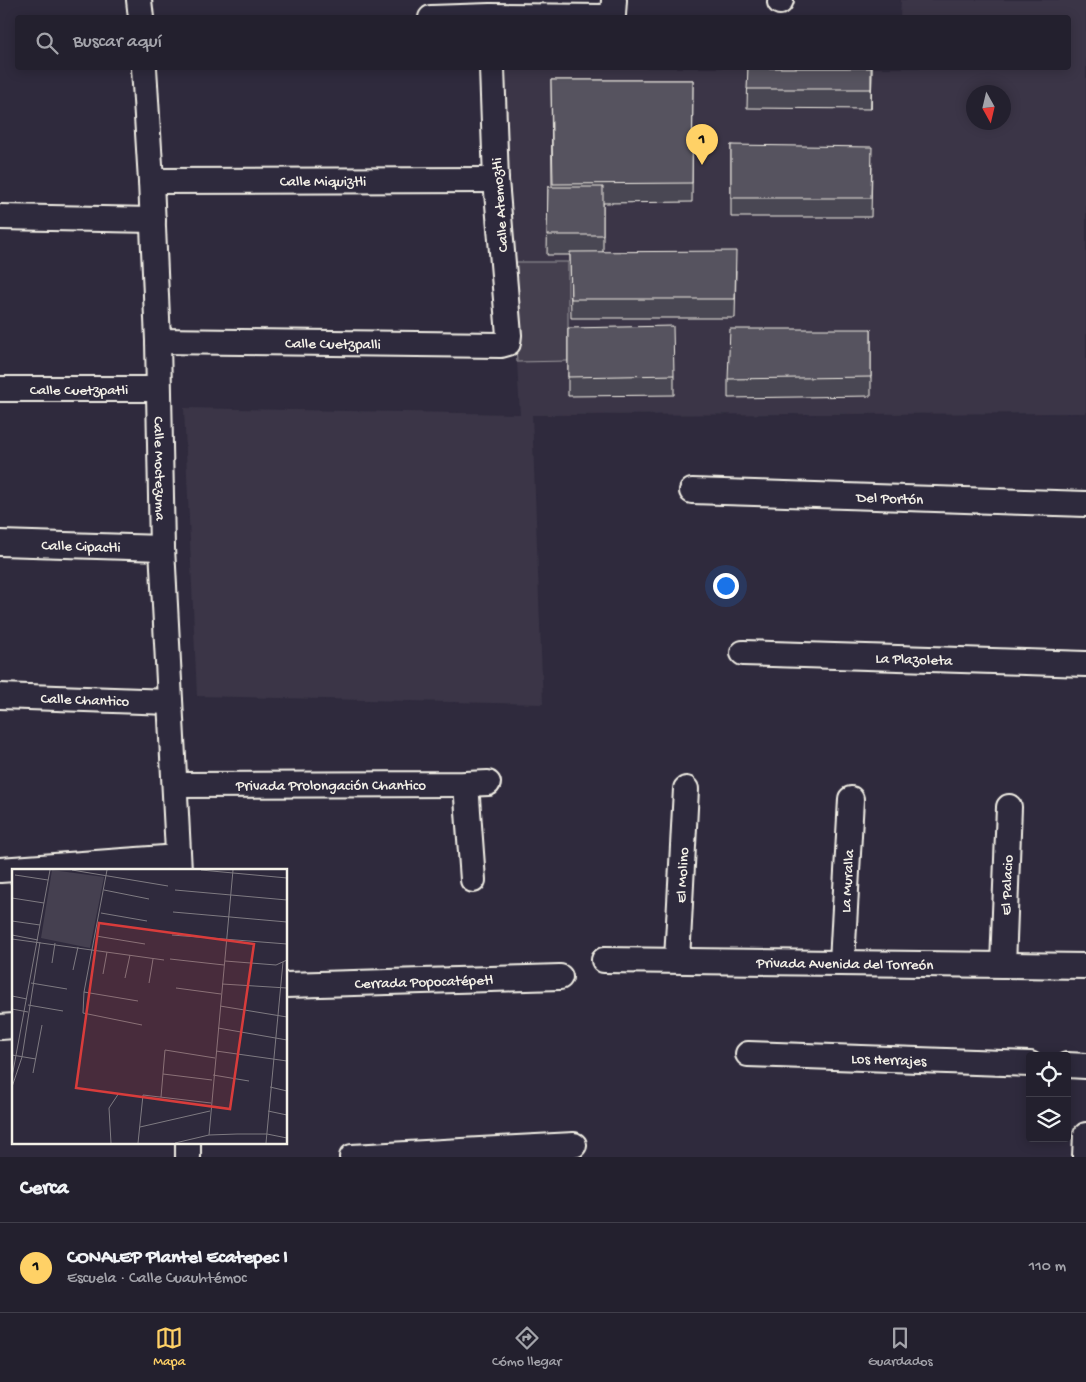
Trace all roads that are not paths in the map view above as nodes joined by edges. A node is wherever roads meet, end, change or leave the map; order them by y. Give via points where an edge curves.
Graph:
1 (139, 0) edge
2 (141, 15) edge
3 (144, 70) edge
4 (492, 70) edge
5 (496, 180) junction
6 (151, 181) junction
7 (0, 217) edge
8 (153, 220) junction
9 (158, 341) junction
10 (508, 343) joint
11 (0, 389) edge
12 (158, 389) junction
13 (692, 491) dead end
14 (1086, 504) edge
15 (0, 543) edge
16 (162, 548) junction
17 (744, 653) dead end
18 (1086, 664) edge
19 (0, 696) edge
20 (170, 702) junction
21 (175, 785) junction
22 (686, 789) dead end
23 (851, 799) dead end
24 (1009, 806) dead end
25 (179, 864) edge
26 (30, 869) edge
27 (473, 880) dead end
28 (604, 960) dead end
29 (677, 960) junction
30 (842, 962) junction
31 (1003, 964) junction
32 (1086, 966) edge
33 (560, 977) dead end
34 (288, 986) edge
35 (748, 1054) dead end
36 (1026, 1064) edge
37 (1071, 1065) edge
38 (1086, 1066) edge
39 (1086, 1135) edge
40 (188, 1144) edge
41 (574, 1144) dead end
42 (188, 1157) edge
43 (352, 1157) edge
44 (1085, 1157) edge

1 - 2 street
3 - 6 street, Calle Moctezuma
4 - 5 street, Calle Atemoztli
5 - 6 street, Calle Miquiztli
5 - 10 street, Calle Atemoztli
6 - 8 street, Calle Moctezuma
7 - 8 street
8 - 9 street, Calle Moctezuma
9 - 10 street, Calle Cuetzpalli
9 - 12 street, Calle Moctezuma
11 - 12 street, Calle Cuetzpatli
12 - 16 street, Calle Moctezuma
13 - 14 street, Del Portón
15 - 16 street, Calle Cipactli
16 - 20 street, Calle Moctezuma
17 - 18 street, La Plazoleta
19 - 20 street, Calle Chantico
20 - 21 street, Calle Moctezuma
21 - 25 street, Calle Moctezuma
21 - 27 street, Privada Prolongación Chantico via 477,783
22 - 29 street, El Molino
23 - 30 street, La Muralla
24 - 31 street, El Palacio
25 - 26 street
28 - 29 street, Privada Avenida del Torreón
29 - 30 street, Privada Avenida del Torreón
30 - 31 street, Privada Avenida del Torreón
31 - 32 street, Privada Avenida del Torreón
33 - 34 street, Cerrada Popocatépetl
35 - 36 street, Los Herrajes
37 - 38 street
39 - 44 street
40 - 42 street
41 - 43 street

